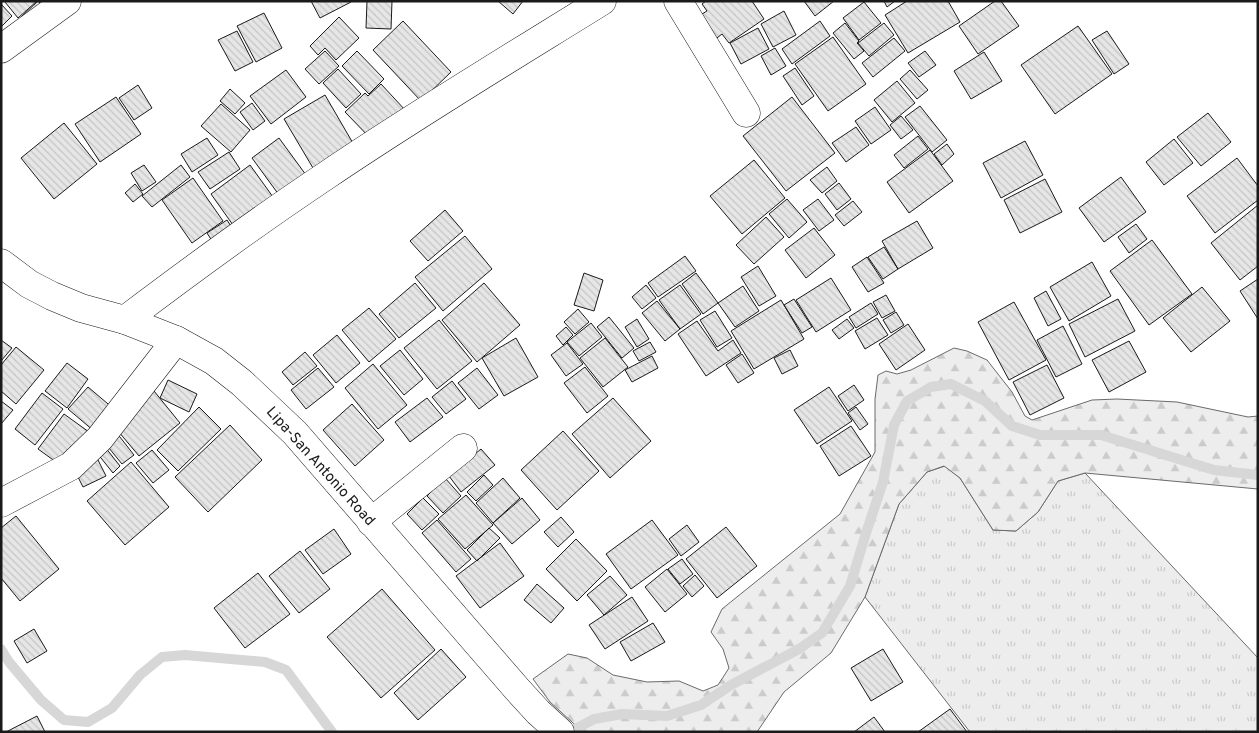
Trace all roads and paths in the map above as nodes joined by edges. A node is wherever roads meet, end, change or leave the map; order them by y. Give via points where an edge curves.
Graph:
1 (67, 1) edge
2 (602, 1) edge
3 (678, 1) edge
4 (1, 49) edge
5 (746, 113) dead end
6 (1, 263) edge
7 (125, 320) junction
8 (176, 340) junction
9 (463, 448) dead end
10 (1, 502) edge
11 (371, 522) junction
12 (560, 732) edge

1 - 4 street
2 - 7 street via 327,175
3 - 5 street
6 - 7 street, Lipa-San Antonio Road via 52,296
7 - 8 street, Lipa-San Antonio Road
8 - 10 street via 100,438 71,466
8 - 11 street, Lipa-San Antonio Road via 214,361 268,406
9 - 11 street
11 - 12 street, Lipa-San Antonio Road via 538,712

